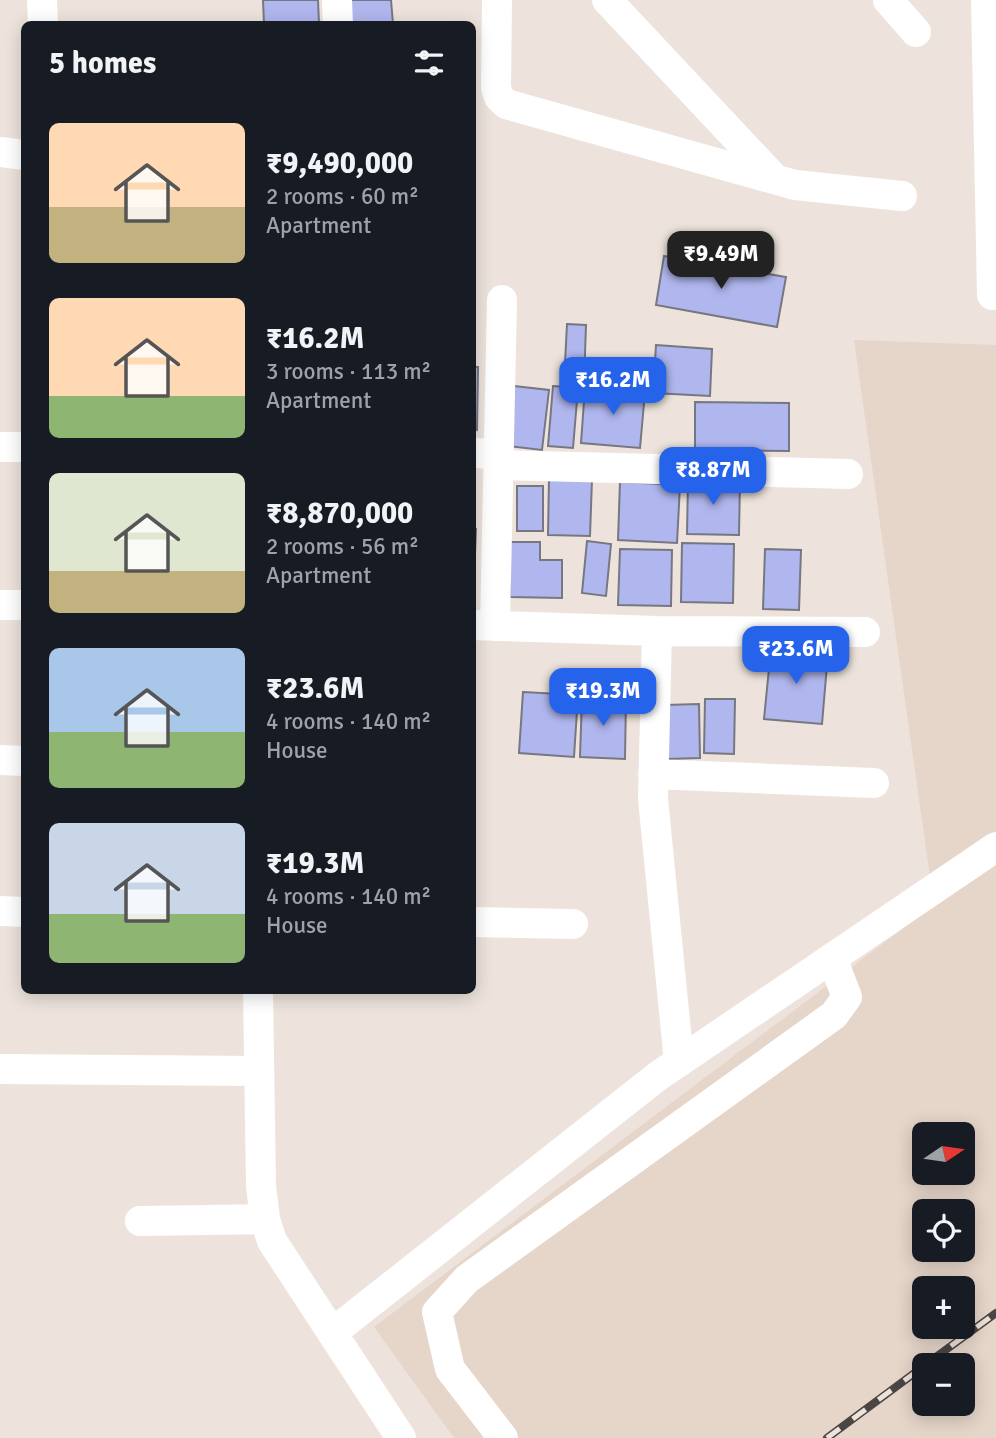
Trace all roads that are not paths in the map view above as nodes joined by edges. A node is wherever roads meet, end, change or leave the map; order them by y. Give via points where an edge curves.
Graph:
1 (42, 0) edge
2 (337, 0) edge
3 (497, 0) edge
4 (888, 0) edge
5 (986, 0) edge
6 (612, 2) edge
7 (43, 21) edge
8 (338, 21) edge
9 (916, 32) dead end
10 (0, 152) edge
11 (21, 155) edge
12 (776, 180) junction
13 (902, 197) dead end
14 (992, 295) dead end
15 (502, 300) dead end
16 (0, 447) edge
17 (21, 447) edge
18 (490, 457) edge
19 (848, 474) dead end
20 (0, 605) edge
21 (21, 605) edge
22 (484, 626) edge
23 (657, 631) junction
24 (865, 632) dead end
25 (0, 760) edge
26 (21, 761) edge
27 (653, 774) junction
28 (874, 783) dead end
29 (996, 847) edge
30 (0, 911) edge
31 (21, 912) edge
32 (476, 922) edge
33 (573, 925) dead end
34 (832, 958) junction
35 (258, 994) edge
36 (679, 1062) junction
37 (0, 1069) edge
38 (260, 1071) junction
39 (265, 1219) junction
40 (140, 1221) dead end
41 (332, 1332) junction
42 (401, 1438) edge
43 (503, 1438) edge

1 - 7 street
2 - 8 street
3 - 12 street via 496,88 506,104
4 - 9 street
5 - 14 street
6 - 12 street
10 - 11 street
12 - 13 street via 812,189
15 - 18 street
16 - 17 street
18 - 19 street
18 - 22 street
20 - 21 street
22 - 23 street
23 - 24 street
23 - 27 street
25 - 26 street
27 - 28 street
27 - 36 street
29 - 34 street
30 - 31 street
32 - 33 street
34 - 36 street
34 - 43 street via 847,997 834,1015 467,1279 437,1312 450,1370
35 - 38 street
36 - 41 street
37 - 38 street
38 - 39 street
39 - 40 street
39 - 41 street via 272,1241
41 - 42 street

